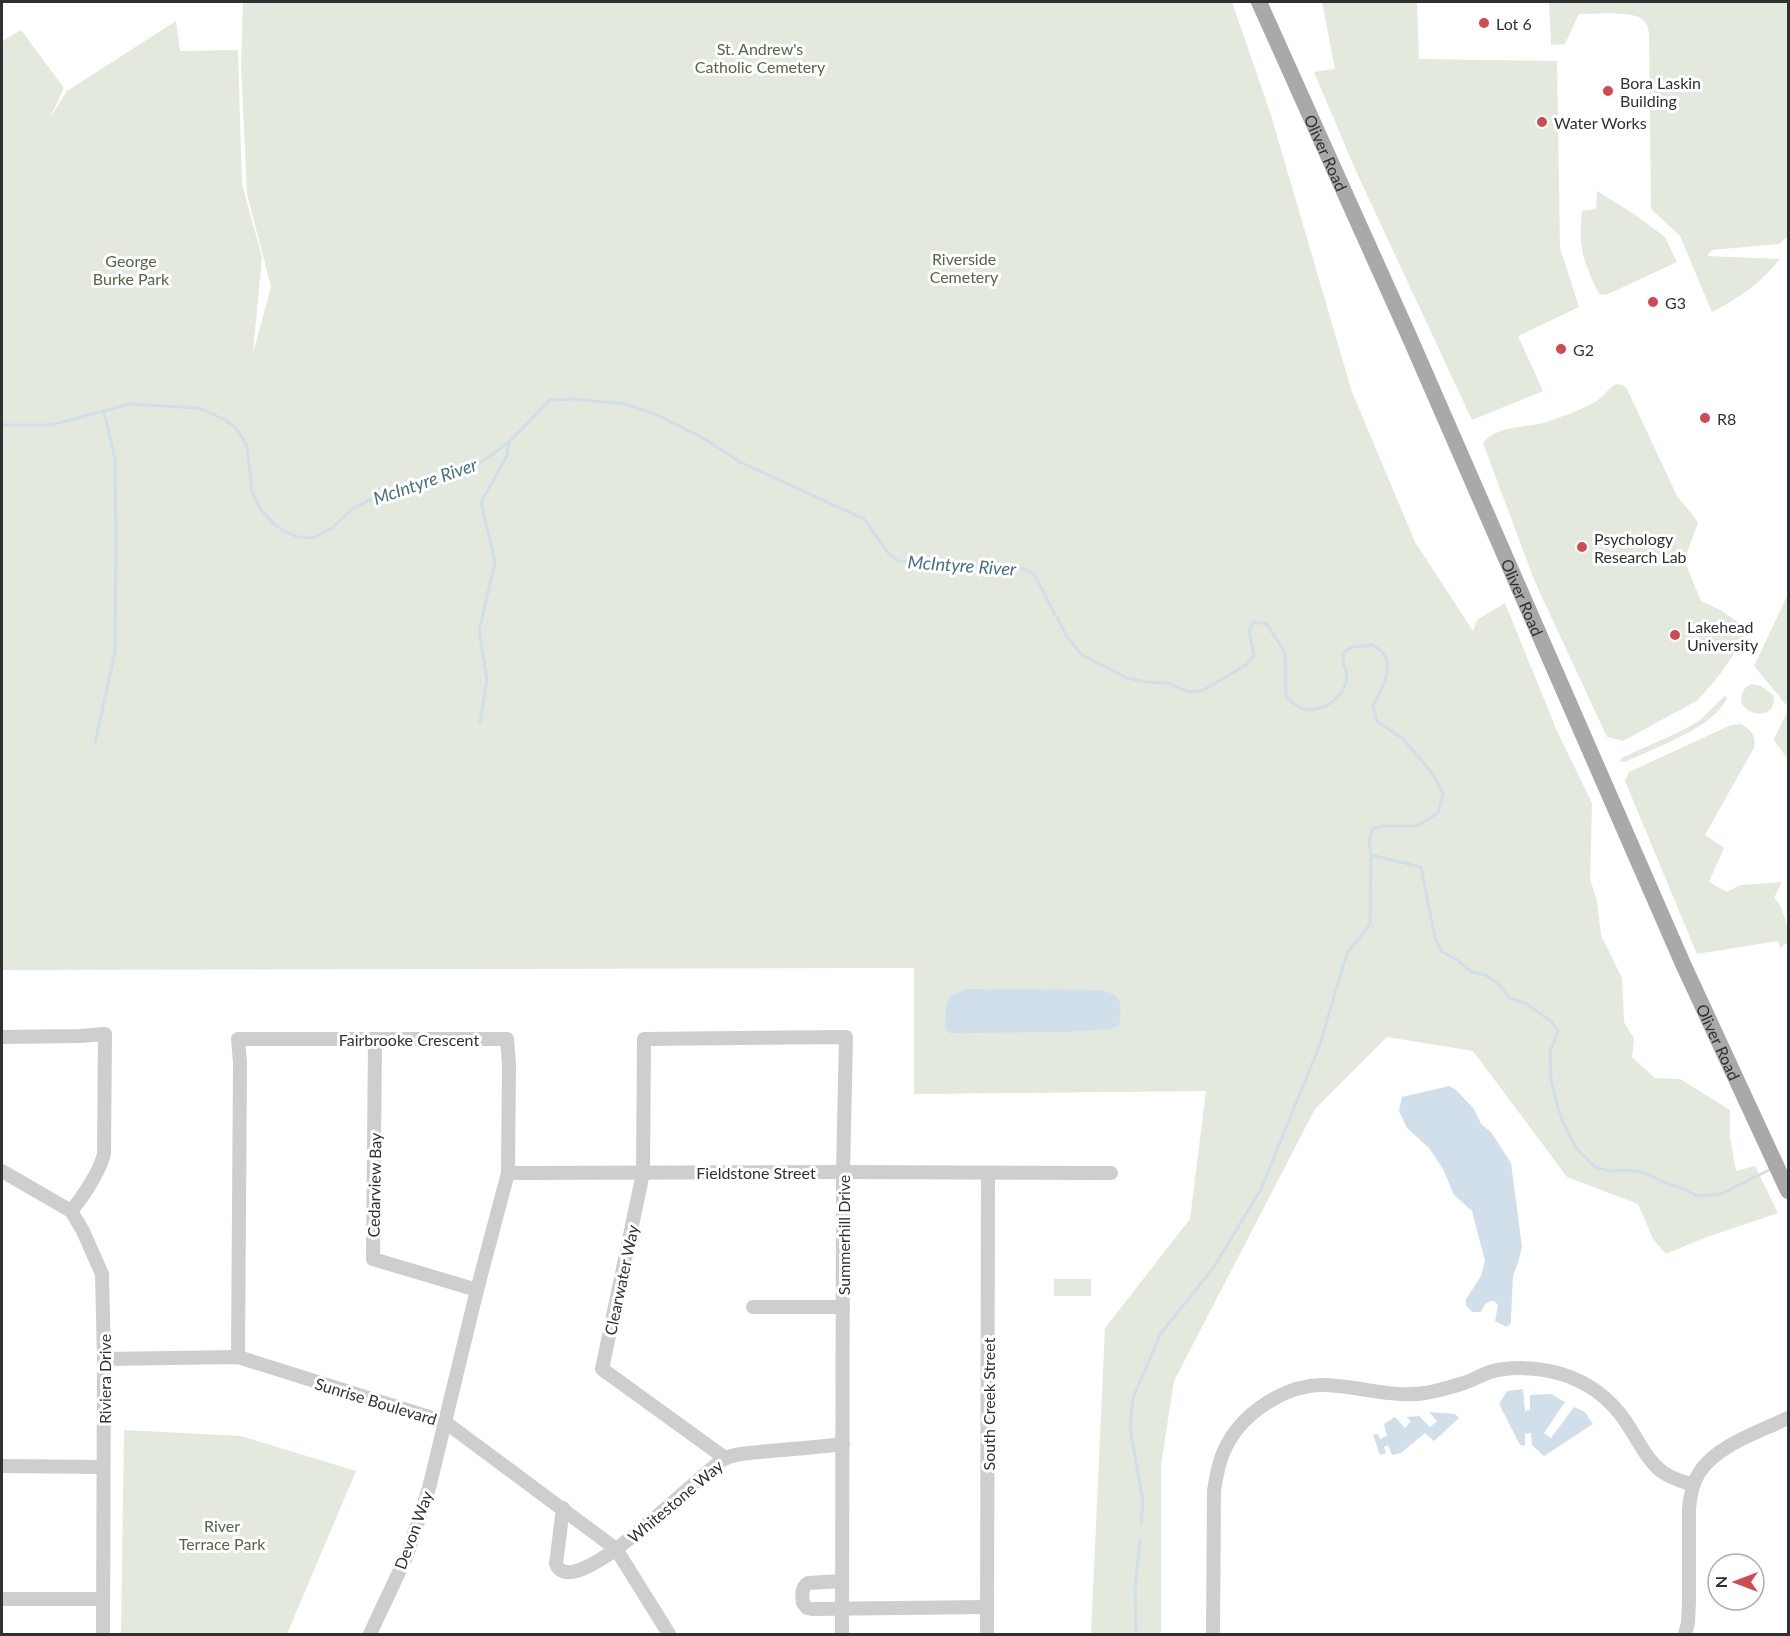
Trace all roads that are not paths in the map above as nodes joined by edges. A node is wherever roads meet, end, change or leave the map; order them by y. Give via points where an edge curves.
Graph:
1 (1259, 2) edge
2 (2, 1037) edge
3 (644, 1039) joint
4 (375, 1040) junction
5 (843, 1172) junction
6 (508, 1173) junction
7 (643, 1173) junction
8 (988, 1173) junction
9 (1111, 1173) dead end
10 (4, 1176) edge
11 (1788, 1189) edge
12 (71, 1211) junction
13 (477, 1290) junction
14 (753, 1307) dead end
15 (843, 1307) junction
16 (238, 1357) junction
17 (104, 1359) junction
18 (1788, 1418) edge
19 (444, 1422) junction
20 (843, 1444) junction
21 (725, 1458) junction
22 (2, 1466) edge
23 (103, 1467) junction
24 (1693, 1485) junction
25 (563, 1508) junction
26 (616, 1549) junction
27 (842, 1581) junction
28 (2, 1599) edge
29 (103, 1599) junction
30 (987, 1607) junction
31 (842, 1609) junction
32 (371, 1634) edge
33 (103, 1635) edge
34 (669, 1635) edge
35 (842, 1635) edge
36 (987, 1635) edge
37 (1213, 1635) edge
38 (1685, 1635) edge

1 - 11 main road, Oliver Road via 1414,346 1683,964
2 - 12 street via 105,1035 104,1154
3 - 5 street, Summerhill Drive via 846,1037
3 - 7 street, Clearwater Way
4 - 6 street, Fairbrooke Crescent via 507,1039
4 - 13 street, Cedarview Bay via 373,1259
4 - 16 street, Fairbrooke Crescent via 238,1039
5 - 7 street, Fieldstone Street
5 - 8 street, Fieldstone Street
5 - 15 street, Summerhill Drive
6 - 7 street, Fieldstone Street
6 - 13 street, Fairbrooke Crescent
7 - 21 street, Clearwater Way via 602,1369
8 - 9 street, Fieldstone Street
8 - 30 street, South Creek Street
10 - 12 street
12 - 17 street, Riviera Drive via 102,1274
13 - 19 street, Fairbrooke Crescent
14 - 15 street
15 - 20 street, Summerhill Drive
16 - 17 street, Sunrise Boulevard
16 - 19 street, Sunrise Boulevard
17 - 23 street, Riviera Drive
18 - 24 street via 1722,1449
19 - 25 street, Sunrise Boulevard
19 - 32 street, Devon Way via 429,1488 407,1555
20 - 21 street, Whitestone Way
20 - 27 street, Summerhill Drive
21 - 26 street, Whitestone Way
22 - 23 street
23 - 29 street, Riviera Drive
24 - 37 street via 1663,1472 1648,1457 1624,1418 1594,1389 1550,1371 1490,1372 1422,1394 1308,1386 1270,1400 1258,1409 1224,1450 1214,1491
24 - 38 street
25 - 26 street, Sunrise Boulevard
25 - 26 street, Whitestone Way via 556,1555 558,1568 563,1572 574,1573
26 - 34 street, Sunrise Boulevard
27 - 31 street, Summerhill Drive
27 - 31 street via 808,1583 802,1597 807,1608
28 - 29 street
29 - 33 street, Riviera Drive
30 - 31 street
30 - 36 street, South Creek Street
31 - 35 street, Summerhill Drive

